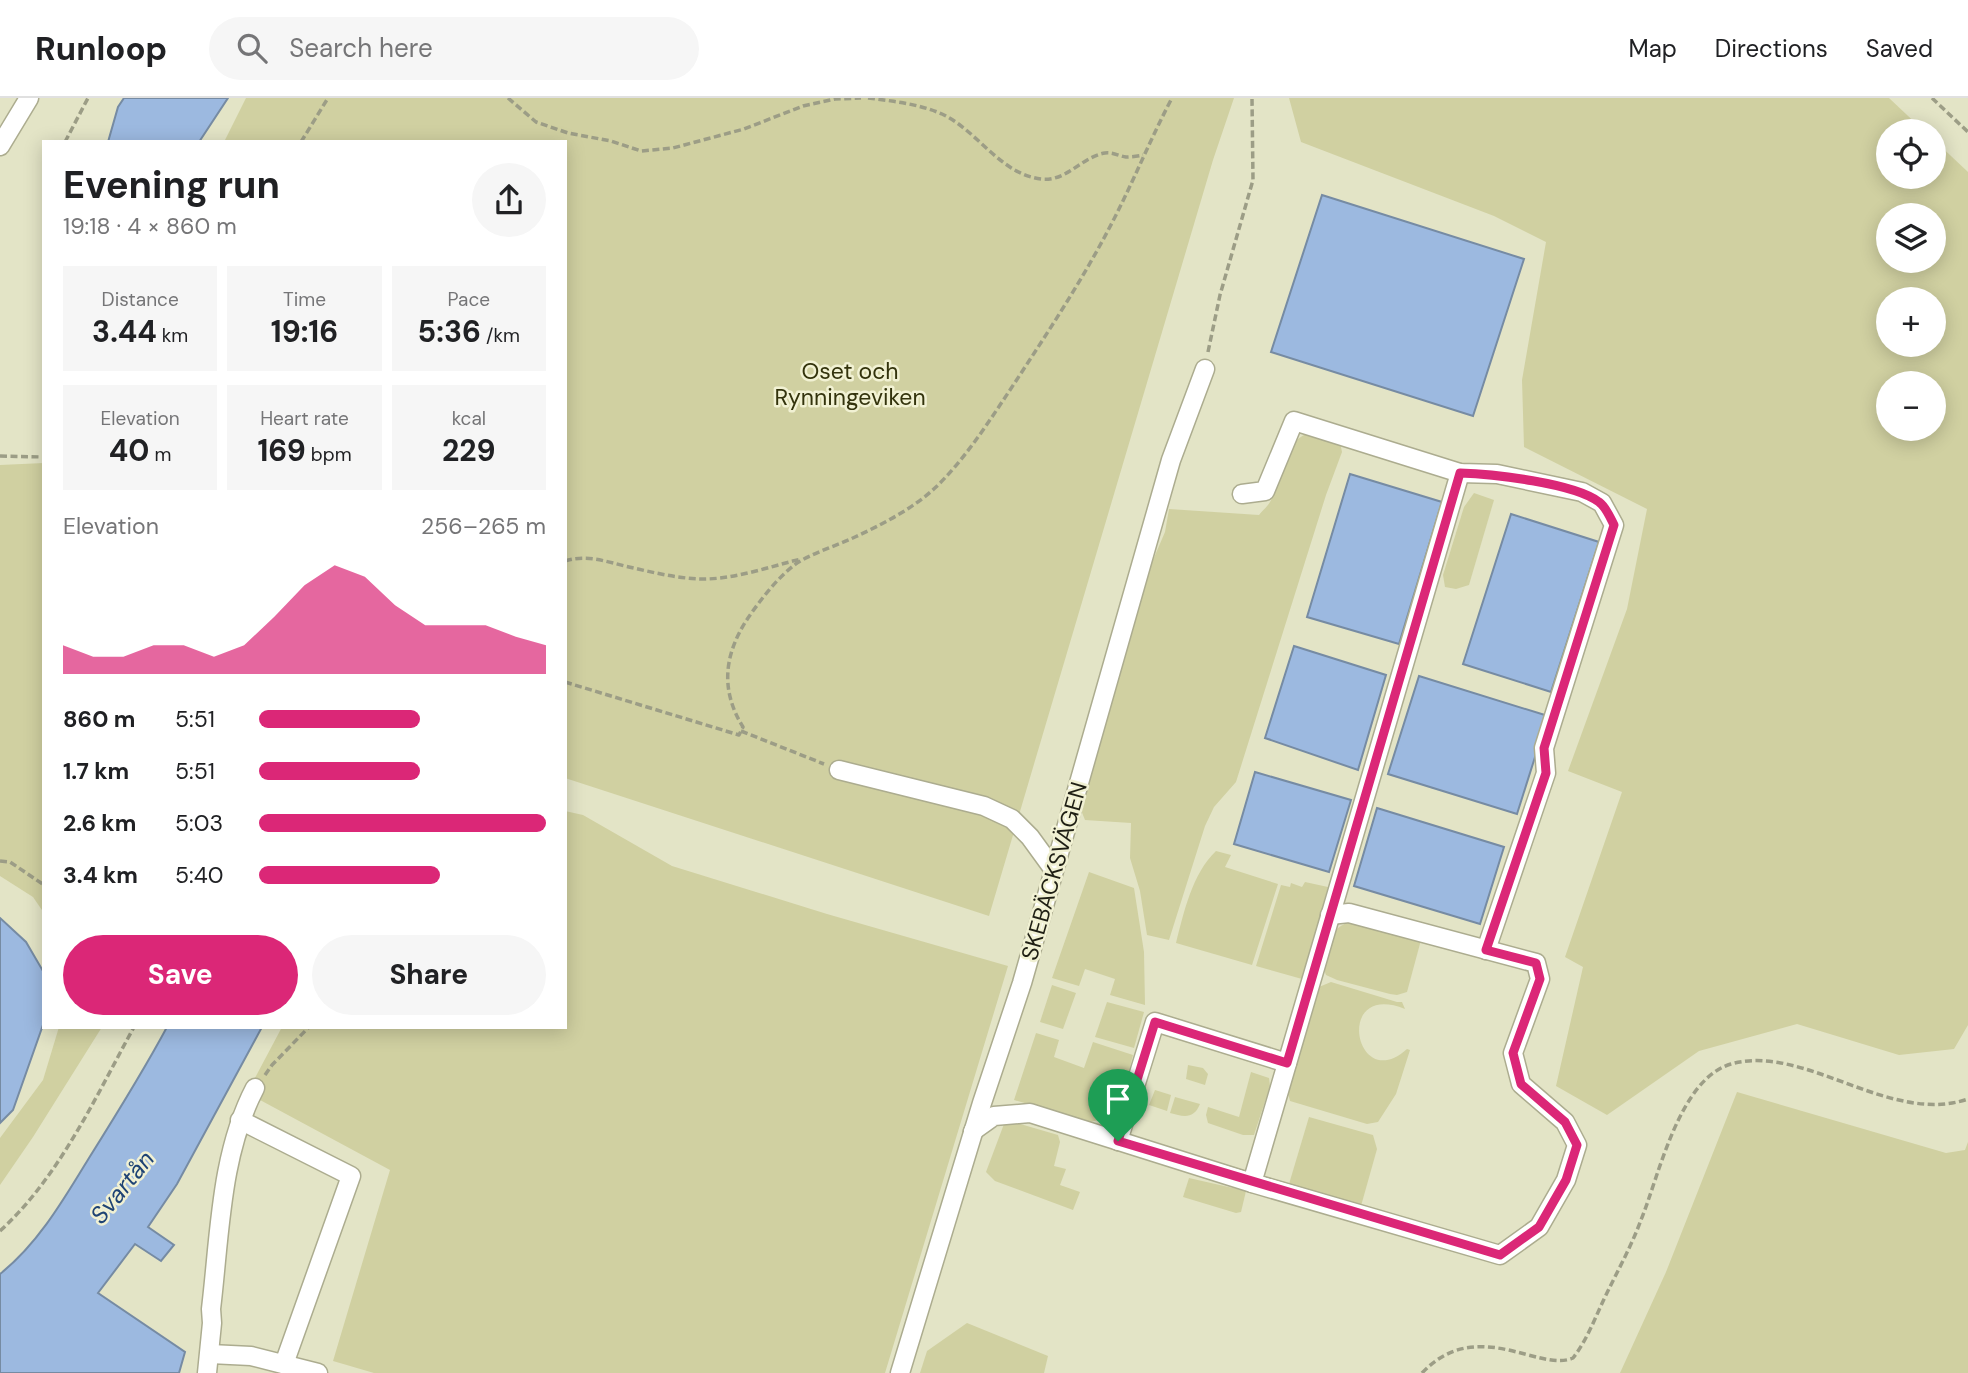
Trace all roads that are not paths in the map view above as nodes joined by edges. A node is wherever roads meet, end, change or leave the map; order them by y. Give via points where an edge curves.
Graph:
1 (29, 98) edge
2 (0, 146) edge
3 (1205, 369) road end
4 (1460, 473) junction
5 (1242, 494) dead end
6 (839, 770) road end
7 (1054, 870) junction
8 (1330, 915) junction
9 (1486, 950) junction
10 (1287, 1063) junction
11 (256, 1088) road end
12 (240, 1120) junction
13 (973, 1131) junction
14 (1118, 1141) junction
15 (1252, 1182) junction
16 (210, 1354) junction
17 (284, 1364) junction
18 (207, 1373) edge
19 (318, 1373) edge
20 (900, 1373) edge

1 - 2 street
3 - 7 street, SKEBÄCKSVÄGEN via 1171,460
4 - 5 street via 1294,421 1265,491
4 - 8 street
4 - 9 street via 1497,474 1582,492 1602,503 1614,525 1544,748 1546,773
6 - 7 street via 984,806 1013,819
7 - 13 street, SKEBÄCKSVÄGEN
8 - 9 street via 1349,913
8 - 10 street
9 - 15 street via 1536,963 1540,979 1513,1053 1521,1084 1565,1122 1577,1145 1566,1180 1539,1227 1500,1255
10 - 14 street via 1155,1022
10 - 15 street
11 - 12 street
12 - 16 street via 230,1153
12 - 17 street via 351,1176
13 - 14 street via 994,1116 1030,1113
13 - 20 street, SKEBÄCKSVÄGEN
14 - 15 street
16 - 17 street via 251,1356
16 - 18 street
17 - 19 street

